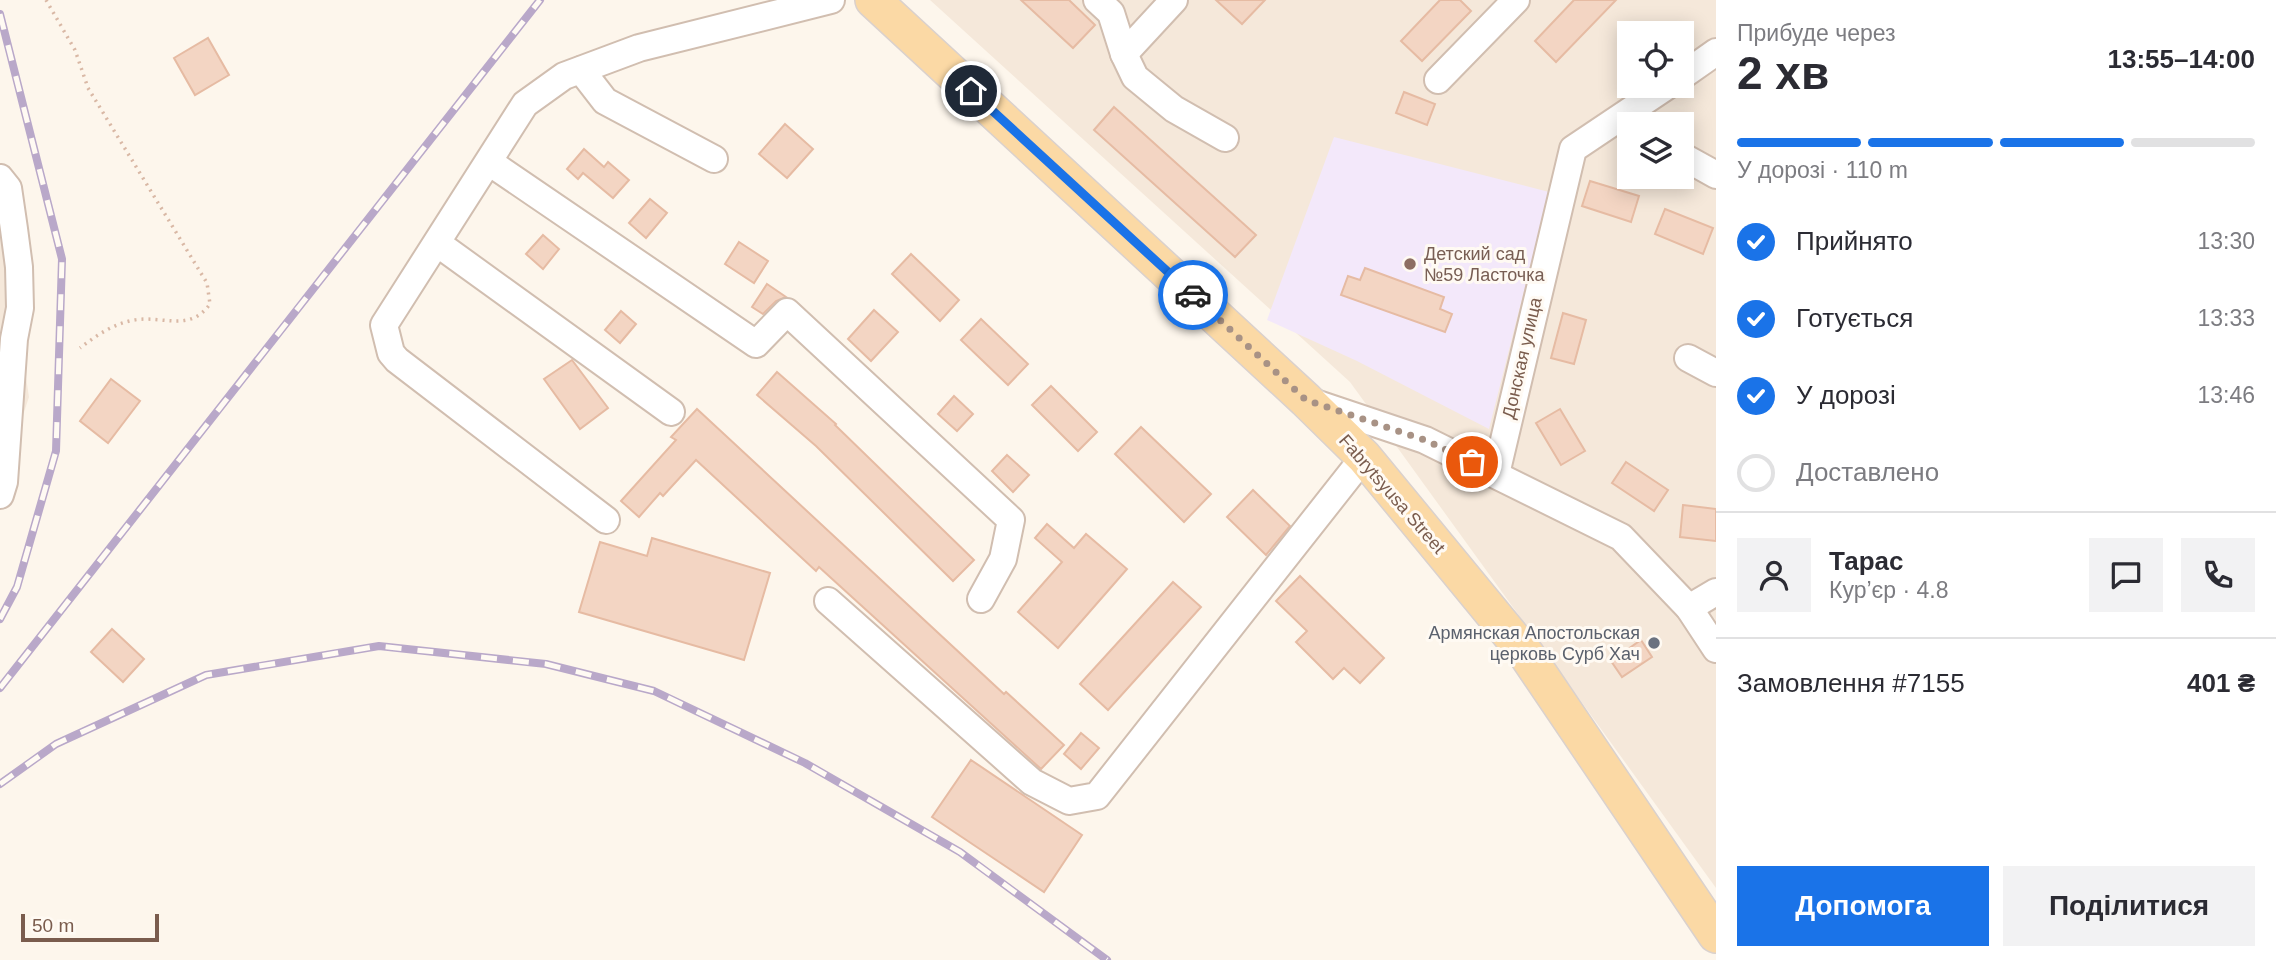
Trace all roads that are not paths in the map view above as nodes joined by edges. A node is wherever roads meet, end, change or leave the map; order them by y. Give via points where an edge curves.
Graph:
1 (831, 0) edge
2 (873, 0) edge
3 (1097, 0) edge
4 (1174, 0) edge
5 (1516, 0) edge
6 (1716, 52) edge
7 (1124, 54) junction
8 (1694, 68) edge
9 (581, 70) junction
10 (1438, 80) dead end
11 (1653, 98) edge
12 (1637, 112) edge
13 (1617, 126) edge
14 (1225, 138) dead end
15 (714, 159) dead end
16 (489, 162) junction
17 (1694, 163) edge
18 (1716, 175) edge
19 (0, 178) edge
20 (437, 243) junction
21 (7, 342) edge
22 (1688, 358) dead end
23 (1716, 373) edge
24 (1306, 400) junction
25 (671, 412) dead end
26 (1364, 457) junction
27 (1496, 474) junction
28 (0, 495) edge
29 (606, 520) dead end
30 (1716, 592) edge
31 (981, 599) dead end
32 (828, 601) dead end
33 (1689, 608) junction
34 (1716, 649) edge
35 (1716, 935) edge

1 - 9 street via 639,48
2 - 24 main road, Fabrytsyusa Street
3 - 7 street via 1111,13
4 - 7 street
5 - 10 street
6 - 8 street
7 - 14 street via 1135,77 1174,109
9 - 15 street via 605,101
9 - 16 street via 564,76 525,104
11 - 12 street, Донская улица
13 - 27 street, Донская улица via 1573,149
16 - 20 street
16 - 31 street via 756,344 787,312 1011,520 1003,559
17 - 18 street
19 - 21 street via 8,188 19,267 20,308
20 - 25 street
20 - 29 street via 384,325 391,353
21 - 28 street
22 - 23 street
24 - 26 main road, Fabrytsyusa Street
24 - 27 street via 1425,440
26 - 32 street via 1097,796 1069,801 1032,782
26 - 35 main road, Fabrytsyusa Street via 1526,654
27 - 33 street via 1620,537
30 - 33 street
33 - 34 street

